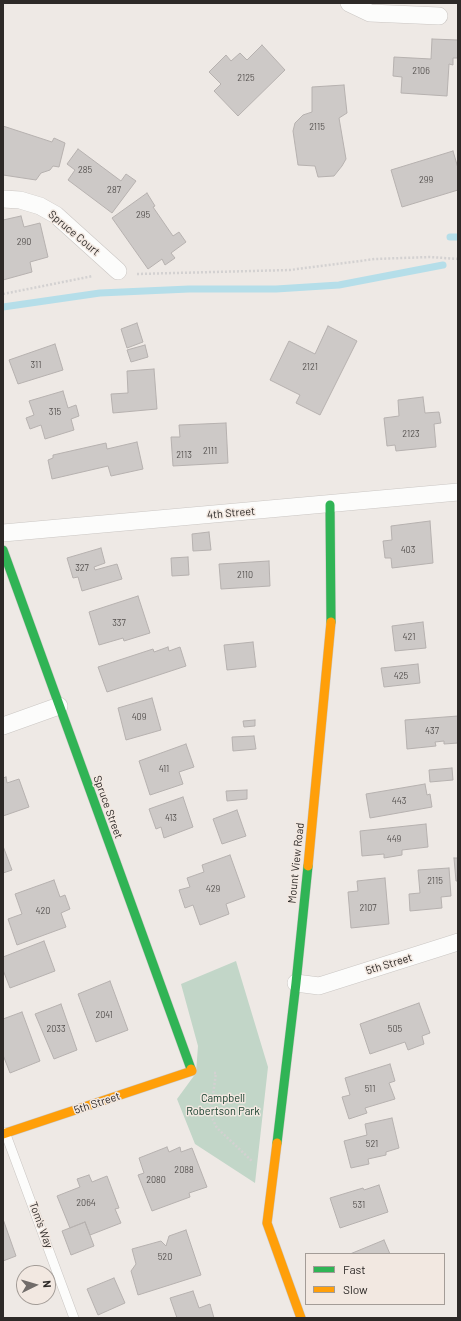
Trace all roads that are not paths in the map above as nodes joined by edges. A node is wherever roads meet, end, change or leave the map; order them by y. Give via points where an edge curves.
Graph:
1 (349, 3) edge
2 (439, 16) dead end
3 (3, 199) edge
4 (118, 271) road end
5 (458, 492) edge
6 (330, 505) junction
7 (3, 533) edge
8 (3, 550) edge
9 (59, 706) junction
10 (3, 726) edge
11 (458, 942) edge
12 (296, 983) junction
13 (192, 1071) joint
14 (4, 1131) edge
15 (74, 1318) edge
16 (301, 1318) edge

1 - 2 street via 370,13
3 - 4 street, Spruce Court via 20,200 56,215
5 - 6 street, 4th Street
6 - 7 street, 4th Street
6 - 12 street, Mount View Road via 331,628
8 - 9 street, Spruce Street
9 - 10 street
9 - 13 street, Spruce Street
11 - 12 street, 5th Street via 319,986
12 - 16 street, Mount View Road via 267,1223
13 - 14 street, 5th Street
14 - 15 lane, Tom's Way

